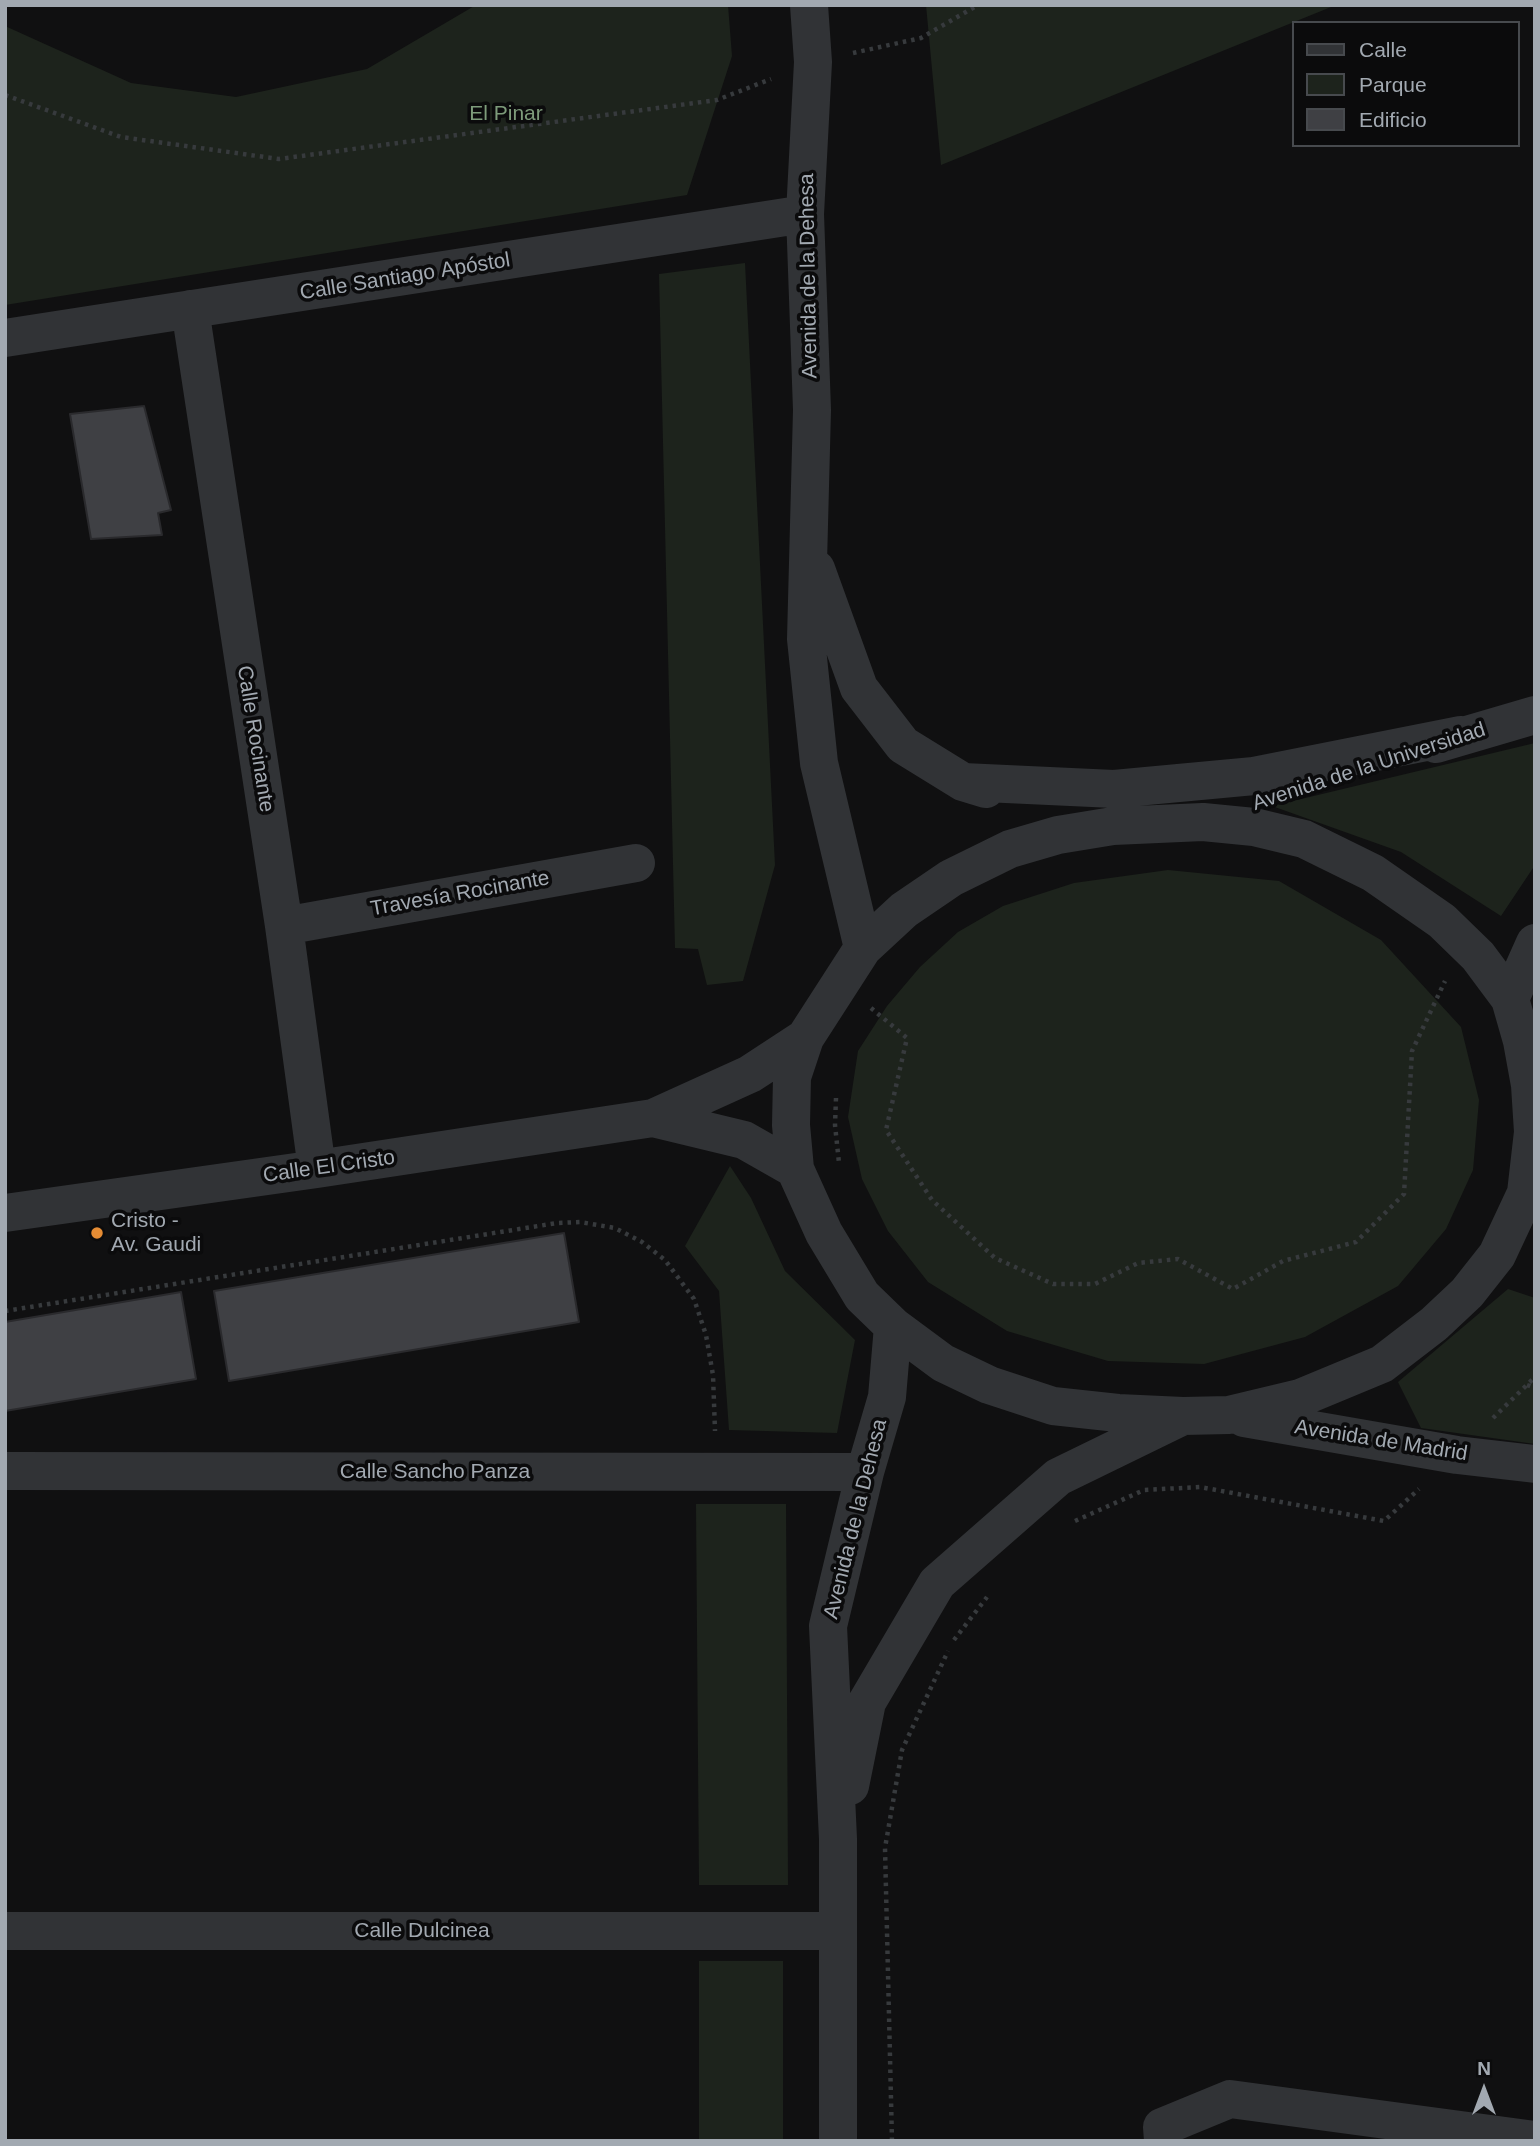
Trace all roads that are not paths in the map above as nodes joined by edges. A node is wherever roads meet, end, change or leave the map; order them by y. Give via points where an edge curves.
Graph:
1 (809, 5) edge
2 (805, 214) junction
3 (190, 309) junction
4 (5, 338) edge
5 (808, 547) junction
6 (1535, 715) edge
7 (1461, 735) junction
8 (963, 782) junction
9 (1203, 822) junction
10 (1113, 826) junction
11 (636, 863) dead end
12 (284, 926) junction
13 (1535, 943) edge
14 (863, 948) junction
15 (1510, 999) junction
16 (805, 1038) junction
17 (653, 1118) junction
18 (317, 1169) junction
19 (795, 1169) junction
20 (1530, 1206) edge
21 (5, 1213) edge
22 (893, 1326) junction
23 (1228, 1415) junction
24 (1183, 1416) junction
25 (1535, 1464) edge
26 (5, 1471) edge
27 (865, 1472) junction
28 (838, 1839) junction
29 (5, 1931) edge
30 (838, 1931) junction
31 (1162, 2134) edge
32 (1535, 2140) edge
33 (838, 2141) edge

1 - 2 street, Avenida de la Dehesa via 813,62
2 - 3 street, Calle Santiago Apóstol
2 - 5 street, Avenida de la Dehesa via 812,411
3 - 4 street, Calle Santiago Apóstol
3 - 12 street, Calle Rocinante
5 - 8 street, Avenida de la Dehesa via 859,688 903,746
5 - 14 street, Avenida de la Dehesa via 806,639 820,763
6 - 7 street, Avenida de la Universidad
7 - 8 street via 1254,776 1114,789
7 - 9 street, Avenida de la Universidad
8 - 10 street, Avenida de la Dehesa
9 - 10 street
9 - 15 street via 1254,827 1304,839 1373,873 1442,920 1478,956
10 - 14 street via 1010,849 951,878 904,910
11 - 12 street, Travesía Rocinante
12 - 18 street, Calle Rocinante
13 - 15 street
14 - 16 street
15 - 20 street via 1530,1085
16 - 17 street, Calle El Cristo via 750,1073
16 - 19 street via 792,1077
17 - 18 street, Calle El Cristo
17 - 19 street, Calle El Cristo via 744,1140
18 - 21 street, Calle El Cristo
19 - 22 street via 824,1233 862,1296
20 - 23 street via 1466,1293 1382,1364 1300,1398
22 - 24 street via 943,1363 989,1385 1053,1406
22 - 27 street, Avenida de la Dehesa via 887,1397
23 - 24 street
23 - 25 street, Avenida de Madrid
24 - 28 street, Avenida de la Dehesa via 1058,1477 937,1583 867,1702
26 - 27 street, Calle Sancho Panza
27 - 28 street, Avenida de la Dehesa via 828,1626
28 - 30 street, Avenida de la Dehesa
29 - 30 street, Calle Dulcinea
30 - 33 street, Avenida de la Dehesa
31 - 32 street via 1230,2099

